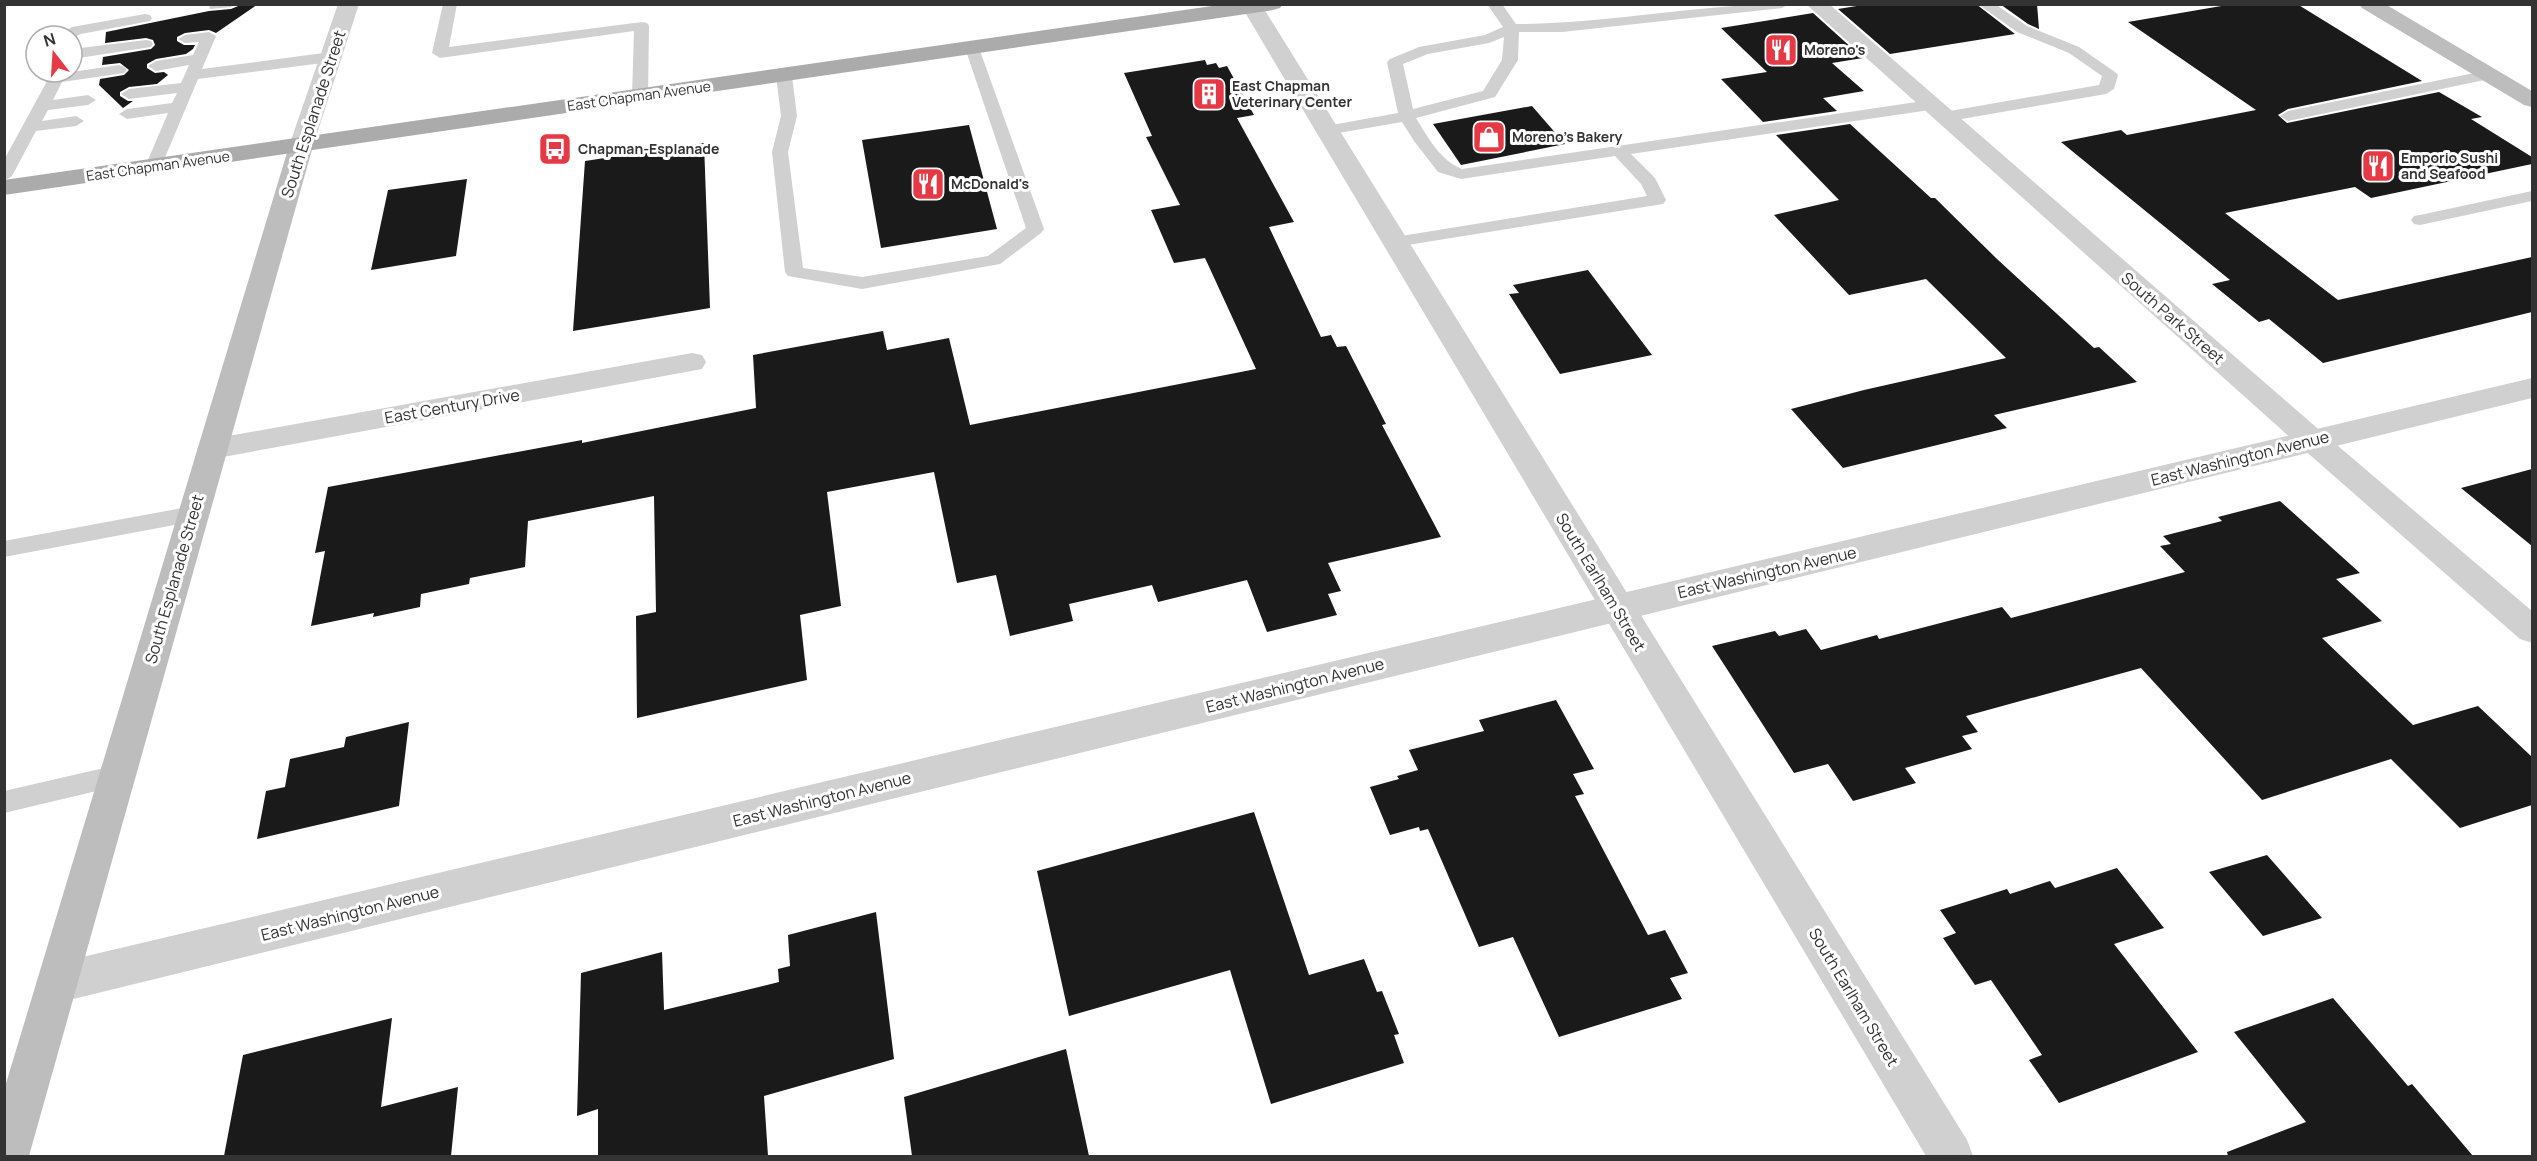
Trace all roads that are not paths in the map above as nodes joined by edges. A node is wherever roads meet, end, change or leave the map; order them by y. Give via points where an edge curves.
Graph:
1 (349, 4) edge
2 (450, 4) edge
3 (1494, 4) edge
4 (1782, 4) edge
5 (1816, 4) edge
6 (1984, 4) edge
7 (2369, 4) edge
8 (1259, 6) edge
9 (145, 18) dead end
10 (1512, 28) junction
11 (84, 29) edge
12 (185, 39) dead end
13 (146, 44) dead end
14 (972, 48) junction
15 (84, 52) edge
16 (331, 57) junction
17 (200, 59) junction
18 (156, 66) dead end
19 (119, 70) dead end
20 (84, 73) edge
21 (784, 75) junction
22 (2489, 75) junction
23 (190, 81) junction
24 (53, 84) edge
25 (129, 94) dead end
26 (640, 96) junction
27 (88, 100) dead end
28 (2532, 100) edge
29 (41, 106) junction
30 (179, 107) junction
31 (1937, 111) junction
32 (127, 114) dead end
33 (1407, 116) junction
34 (2288, 116) dead end
35 (76, 121) dead end
36 (30, 127) junction
37 (1327, 130) junction
38 (301, 146) junction
39 (1619, 151) junction
40 (153, 167) junction
41 (4, 176) edge
42 (4, 188) edge
43 (2532, 196) edge
44 (2420, 220) dead end
45 (1395, 242) junction
46 (692, 362) dead end
47 (2532, 388) edge
48 (2313, 441) junction
49 (212, 449) junction
50 (194, 514) junction
51 (4, 549) edge
52 (1616, 608) junction
53 (2532, 630) edge
54 (117, 776) junction
55 (4, 802) edge
56 (57, 983) junction
57 (7, 1156) edge
58 (1951, 1156) edge

1 - 16 street, South Esplanade Street
2 - 26 lane via 440,53 642,26
3 - 10 lane
4 - 10 lane via 1562,28
5 - 31 street, South Park Street
6 - 31 lane via 2022,29 2074,50 2110,75 2106,89
7 - 22 main road
8 - 14 main road, East Chapman Avenue
8 - 37 street, South Earlham Street
9 - 11 lane
10 - 33 lane via 1510,60 1489,94
10 - 33 lane via 1490,39 1424,50 1395,62
12 - 17 lane via 209,36
13 - 15 lane
14 - 21 main road, East Chapman Avenue
14 - 21 lane via 1035,229 994,260 862,283 794,272 780,152 789,116
16 - 23 lane
16 - 38 street, South Esplanade Street
17 - 18 lane
17 - 23 lane
19 - 20 lane
21 - 26 main road, East Chapman Avenue
22 - 28 main road
22 - 34 lane
23 - 25 lane
23 - 30 lane
24 - 29 lane
26 - 38 main road, East Chapman Avenue
27 - 29 lane
29 - 36 lane
30 - 32 lane
30 - 40 lane
31 - 39 lane
31 - 48 street, South Park Street
33 - 37 lane
33 - 39 lane via 1444,168 1461,174
35 - 36 lane
36 - 41 lane
37 - 45 street, South Earlham Street
38 - 40 main road, East Chapman Avenue
38 - 49 main road, South Esplanade Street
39 - 45 lane via 1649,182 1657,201
40 - 42 main road, East Chapman Avenue
43 - 44 lane
45 - 52 street, South Earlham Street
46 - 49 street, East Century Drive
47 - 48 street, East Washington Avenue
48 - 52 street, East Washington Avenue
48 - 53 street, South Park Street
49 - 50 main road, South Esplanade Street
50 - 51 lane
50 - 54 main road, South Esplanade Street
52 - 56 street, East Washington Avenue
52 - 58 street, South Earlham Street
54 - 55 lane
54 - 56 main road, South Esplanade Street
56 - 57 main road, South Esplanade Street

